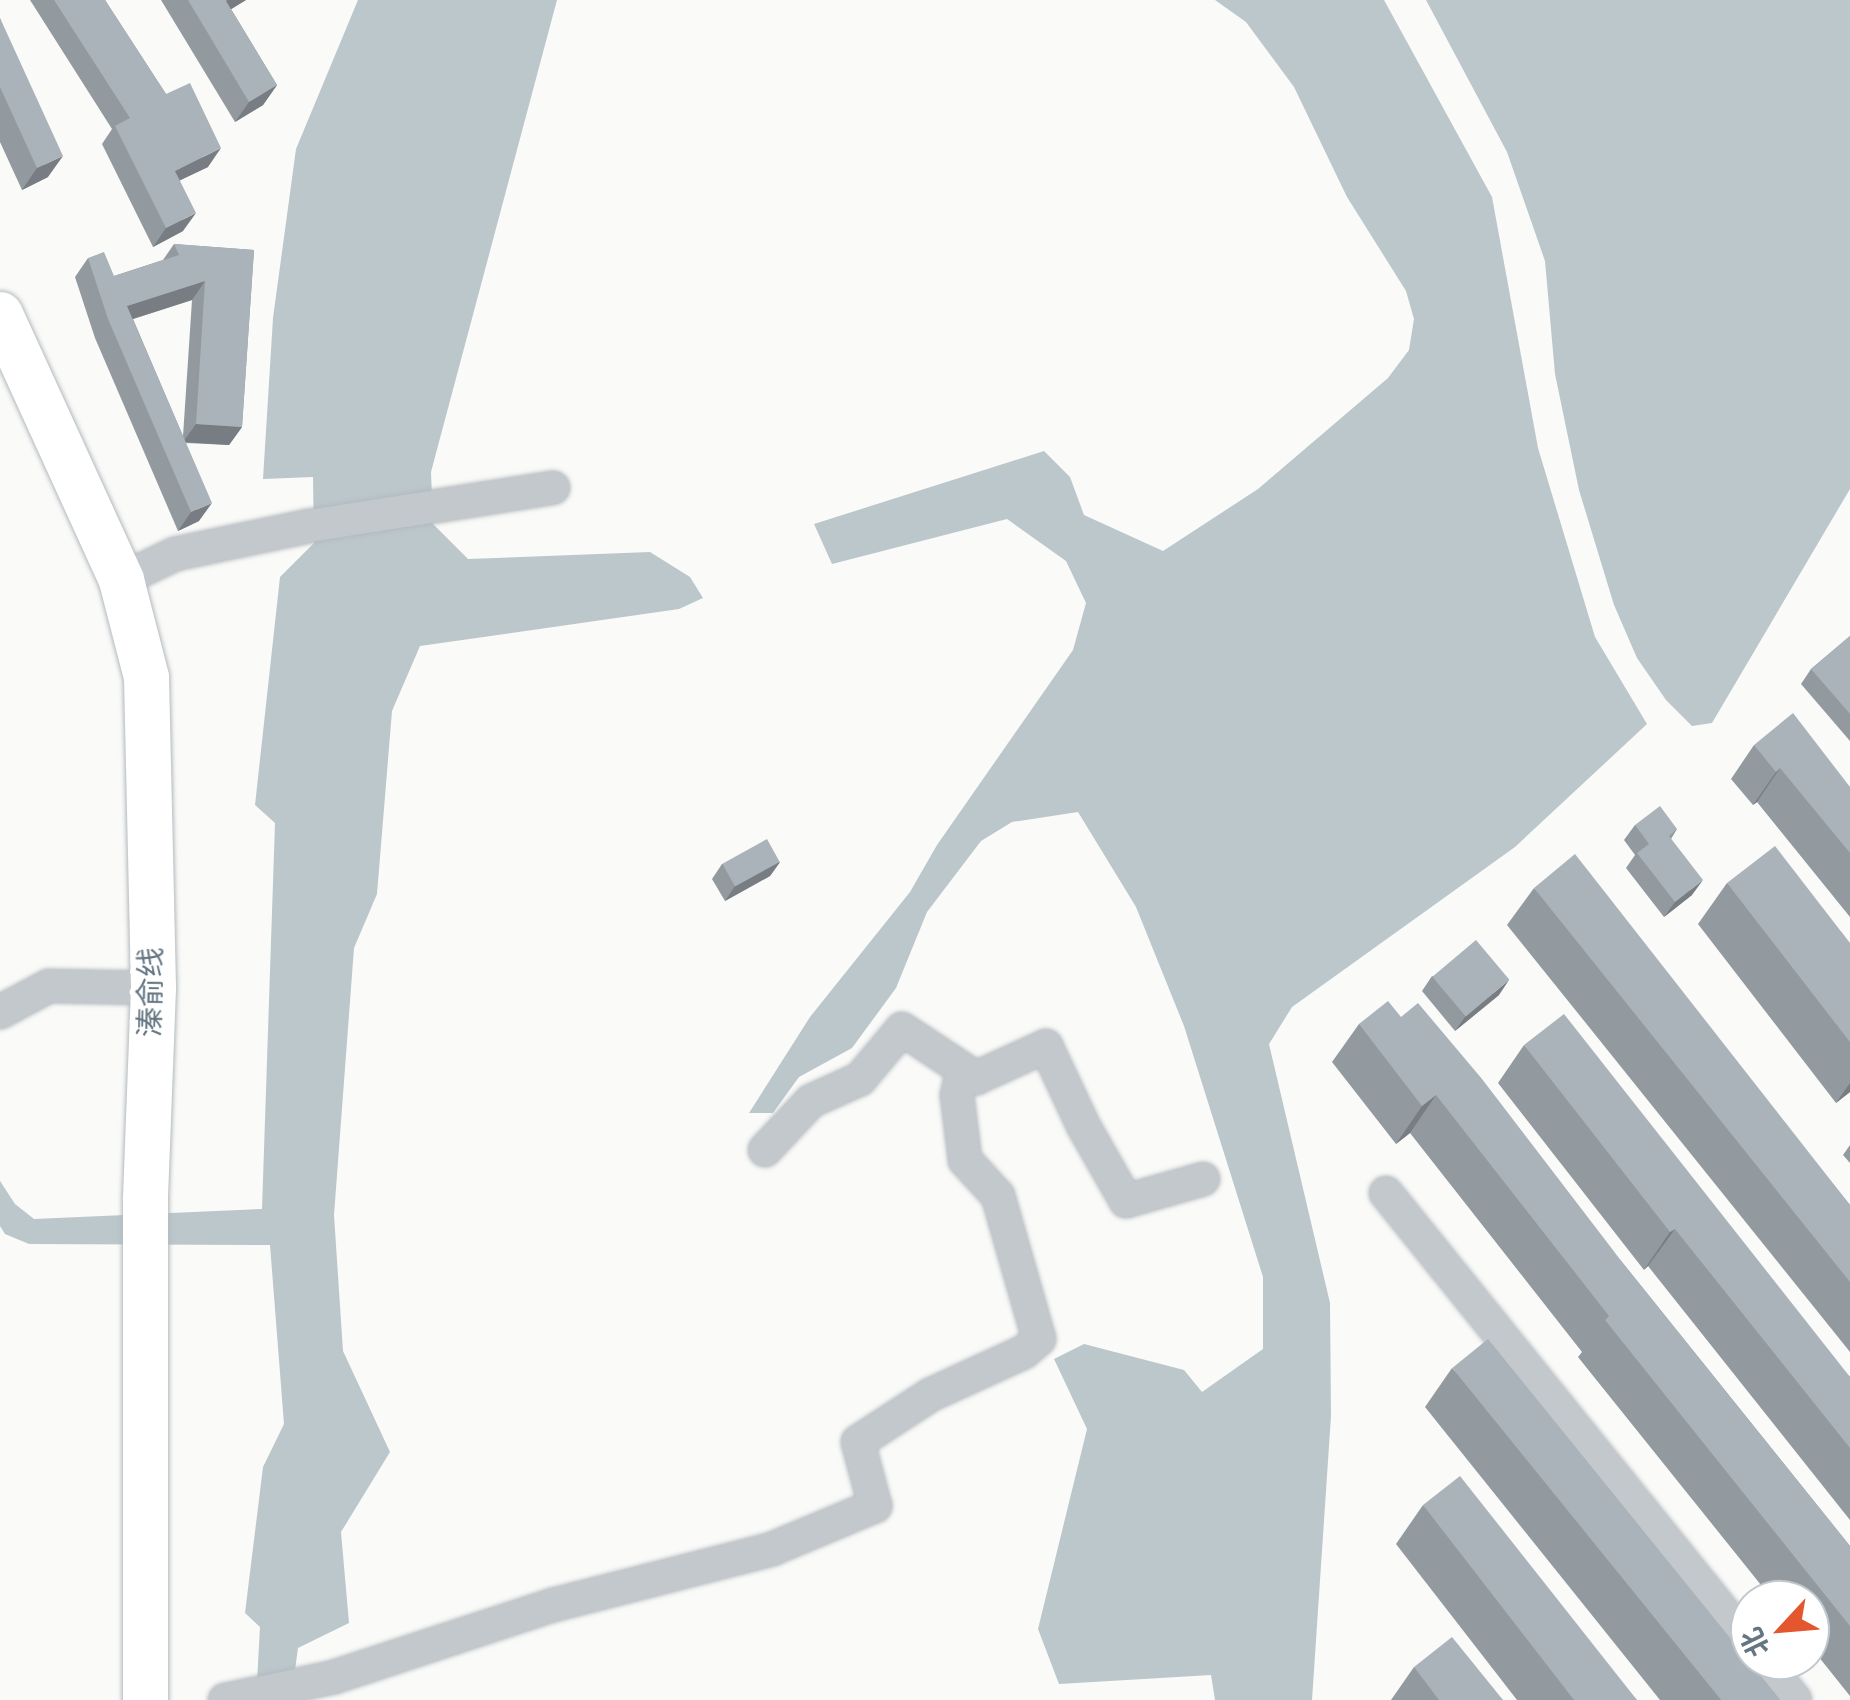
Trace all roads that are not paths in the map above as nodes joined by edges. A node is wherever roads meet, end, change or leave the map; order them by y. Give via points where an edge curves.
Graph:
1 (0, 314) edge
2 (553, 488) dead end
3 (121, 580) junction
4 (154, 988) junction
5 (0, 1012) edge
6 (964, 1070) junction
7 (765, 1150) dead end
8 (1203, 1178) dead end
9 (1386, 1193) dead end
10 (1730, 1619) edge
11 (1778, 1680) edge
12 (235, 1698) edge
13 (145, 1700) edge
14 (1795, 1700) edge

1 - 3 main road, 溱俞线
2 - 3 street via 175,554
3 - 4 main road, 溱俞线 via 146,677
4 - 5 street via 49,986
4 - 13 main road, 溱俞线 via 144,1272
6 - 7 street via 902,1030 860,1078 811,1101
6 - 8 street via 976,1078 1046,1046 1126,1201
6 - 12 street via 957,1094 966,1160 998,1196 1039,1339 930,1395 858,1442 875,1506 772,1548 553,1605 334,1677
9 - 10 street
11 - 14 street

